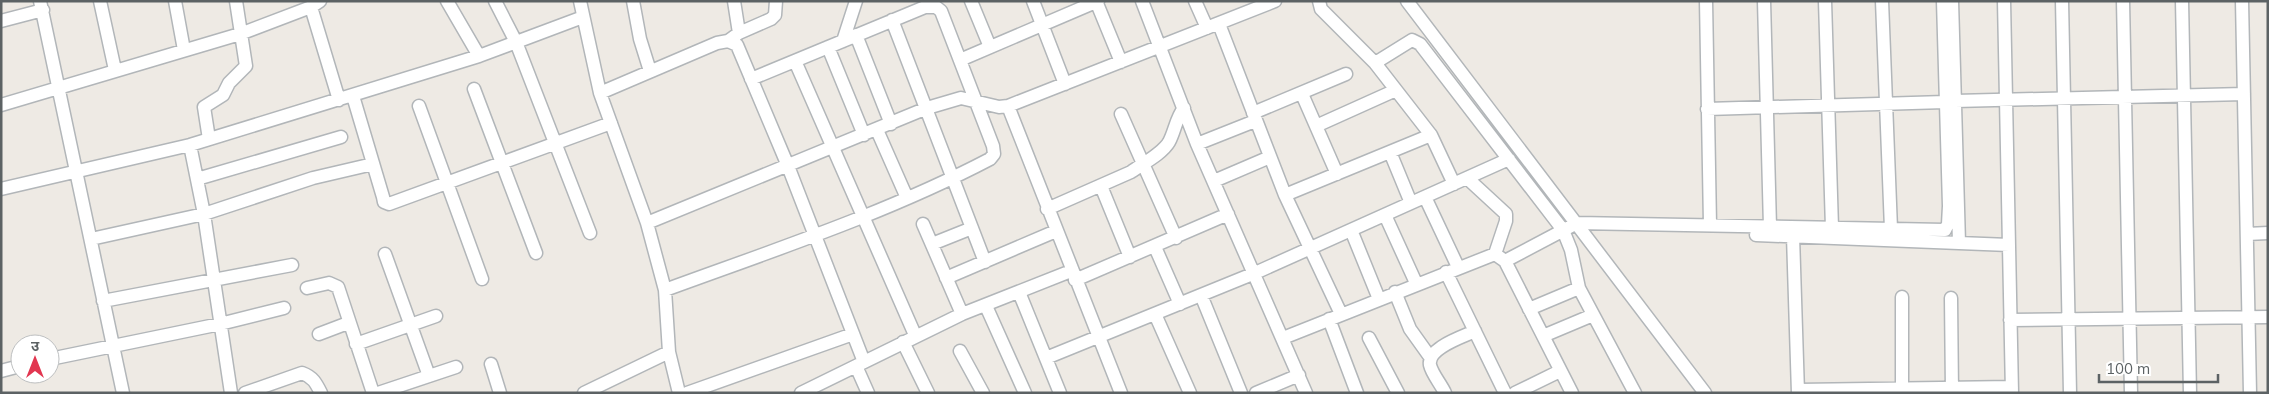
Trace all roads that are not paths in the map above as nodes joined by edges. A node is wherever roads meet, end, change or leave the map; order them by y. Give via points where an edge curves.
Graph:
1 (100, 1) edge
2 (174, 1) edge
3 (236, 1) edge
4 (447, 1) edge
5 (495, 1) edge
6 (580, 1) edge
7 (633, 1) edge
8 (734, 1) edge
9 (776, 1) edge
10 (856, 1) edge
11 (971, 1) edge
12 (1033, 1) edge
13 (1142, 1) edge
14 (1195, 1) edge
15 (1275, 1) edge
16 (1319, 1) edge
17 (1407, 1) edge
18 (1706, 1) edge
19 (1764, 1) edge
20 (1825, 1) edge
21 (1882, 1) edge
22 (1943, 1) edge
23 (1952, 1) edge
24 (2004, 1) edge
25 (2062, 1) edge
26 (2123, 1) edge
27 (2182, 1) edge
28 (2242, 1) edge
29 (1097, 2) edge
30 (316, 4) edge
31 (42, 6) edge
32 (1247, 6) edge
33 (583, 17) junction
34 (892, 20) junction
35 (1, 21) edge
36 (1042, 25) junction
37 (1213, 26) junction
38 (739, 33) junction
39 (240, 34) junction
40 (856, 35) junction
41 (728, 41) junction
42 (843, 41) junction
43 (516, 42) junction
44 (828, 47) junction
45 (990, 47) junction
46 (1160, 47) junction
47 (184, 50) junction
48 (479, 56) junction
49 (960, 60) junction
50 (795, 61) junction
51 (1121, 62) junction
52 (1375, 63) junction
53 (115, 70) junction
54 (650, 72) junction
55 (1346, 74) dead end
56 (752, 79) junction
57 (1065, 84) junction
58 (60, 87) junction
59 (474, 89) dead end
60 (1396, 90) junction
61 (600, 93) junction
62 (1302, 94) junction
63 (2244, 94) junction
64 (353, 96) junction
65 (2184, 96) junction
66 (2126, 97) junction
67 (2064, 99) junction
68 (339, 100) junction
69 (2007, 100) junction
70 (975, 101) junction
71 (1950, 102) junction
72 (1885, 104) junction
73 (1, 105) edge
74 (418, 106) dead end
75 (1008, 106) junction
76 (1828, 106) junction
77 (1766, 107) junction
78 (927, 108) junction
79 (1184, 108) junction
80 (1707, 109) junction
81 (1121, 114) dead end
82 (1254, 117) junction
83 (611, 123) junction
84 (891, 124) junction
85 (1316, 126) junction
86 (877, 130) junction
87 (864, 135) junction
88 (1431, 135) junction
89 (341, 138) dead end
90 (209, 139) junction
91 (556, 143) junction
92 (1197, 144) junction
93 (190, 145) junction
94 (832, 148) junction
95 (1390, 152) junction
96 (1270, 157) junction
97 (1510, 159) junction
98 (502, 163) junction
99 (373, 164) junction
100 (1142, 164) junction
101 (788, 166) junction
102 (78, 172) junction
103 (1337, 174) junction
104 (953, 178) junction
105 (1467, 178) junction
106 (198, 179) junction
107 (1214, 181) junction
108 (447, 183) junction
109 (1454, 184) junction
110 (1101, 186) junction
111 (1, 188) edge
112 (1285, 195) junction
113 (1425, 197) junction
114 (908, 198) junction
115 (1411, 203) junction
116 (1047, 209) junction
117 (204, 214) junction
118 (1228, 214) junction
119 (1385, 215) junction
120 (863, 216) junction
121 (647, 223) junction
122 (923, 224) dead end
123 (1710, 226) junction
124 (1770, 226) junction
125 (1580, 227) junction
126 (972, 228) junction
127 (1832, 228) junction
128 (1891, 229) junction
129 (1351, 230) junction
130 (1563, 230) junction
131 (1056, 231) junction
132 (590, 233) dead end
133 (2268, 233) edge
134 (2247, 234) junction
135 (815, 235) junction
136 (1793, 236) junction
137 (1176, 238) junction
138 (91, 239) junction
139 (1959, 242) junction
140 (932, 244) junction
141 (2009, 245) junction
142 (1155, 247) junction
143 (1308, 249) junction
144 (536, 253) dead end
145 (385, 254) dead end
146 (1130, 257) junction
147 (1500, 257) junction
148 (985, 262) junction
149 (292, 265) dead end
150 (1452, 270) junction
151 (1256, 273) junction
152 (1073, 276) junction
153 (946, 278) junction
154 (482, 279) dead end
155 (214, 280) junction
156 (1416, 283) junction
157 (307, 288) dead end
158 (1579, 288) junction
159 (665, 290) junction
160 (1019, 292) junction
161 (1395, 292) junction
162 (1201, 295) junction
163 (1902, 297) dead end
164 (1951, 298) dead end
165 (1379, 299) junction
166 (103, 302) junction
167 (1180, 304) junction
168 (986, 306) junction
169 (284, 308) dead end
170 (1529, 308) junction
171 (962, 314) junction
172 (1155, 314) junction
173 (1593, 315) junction
174 (436, 316) dead end
175 (1335, 317) junction
176 (2248, 317) junction
177 (2268, 317) edge
178 (2189, 318) junction
179 (2131, 319) junction
180 (2010, 320) junction
181 (2069, 320) junction
182 (220, 324) junction
183 (348, 324) junction
184 (410, 325) junction
185 (1475, 331) junction
186 (319, 334) dead end
187 (853, 334) junction
188 (915, 335) junction
189 (1543, 336) junction
190 (1097, 337) junction
191 (1283, 338) junction
192 (1369, 338) dead end
193 (903, 342) junction
194 (356, 344) junction
195 (112, 345) junction
196 (960, 350) dead end
197 (669, 352) junction
198 (60, 357) edge
199 (1430, 357) junction
200 (1046, 358) junction
201 (491, 364) dead end
202 (860, 364) junction
203 (456, 367) dead end
204 (1560, 371) junction
205 (1299, 375) junction
206 (429, 376) junction
207 (1902, 389) junction
208 (259, 390) edge
209 (2012, 390) edge
210 (1798, 391) edge
211 (1851, 391) edge
212 (1952, 391) edge
213 (378, 392) edge
214 (1022, 392) edge
215 (123, 393) edge
216 (231, 393) edge
217 (245, 393) edge
218 (321, 393) edge
219 (500, 393) edge
220 (584, 393) edge
221 (679, 393) edge
222 (687, 393) edge
223 (800, 393) edge
224 (868, 393) edge
225 (928, 393) edge
226 (982, 393) edge
227 (1060, 393) edge
228 (1121, 393) edge
229 (1190, 393) edge
230 (1241, 393) edge
231 (1256, 393) edge
232 (1306, 393) edge
233 (1357, 393) edge
234 (1398, 393) edge
235 (1446, 393) edge
236 (1506, 393) edge
237 (1515, 393) edge
238 (1572, 393) edge
239 (1635, 393) edge
240 (1705, 393) edge
241 (2070, 393) edge
242 (2131, 393) edge
243 (2190, 393) edge
244 (2250, 393) edge

1 - 53 street
2 - 47 street
3 - 39 street
4 - 48 street
5 - 43 street
6 - 33 street
7 - 54 street
8 - 38 street
9 - 38 street via 775,15 771,19
10 - 42 street
11 - 45 street
12 - 36 street
13 - 46 street
14 - 37 street
15 - 32 street
16 - 52 street via 1321,9
17 - 125 street
18 - 80 street
19 - 77 street
20 - 76 street
21 - 72 street
22 - 71 street
23 - 71 street
24 - 69 street
25 - 67 street
26 - 66 street
27 - 65 street
28 - 63 street
29 - 36 street
29 - 51 street
30 - 39 street
30 - 68 street
31 - 35 street
31 - 58 street
32 - 37 street
33 - 43 street
33 - 61 street
34 - 40 street
34 - 49 street via 925,7 936,7
34 - 78 street
36 - 45 street
36 - 57 street
37 - 46 street
37 - 82 street
38 - 41 street
39 - 47 street
39 - 90 street via 246,66 228,83 223,95 204,107
40 - 42 street
40 - 84 street
41 - 54 street
41 - 56 street via 737,46
42 - 44 street
43 - 48 street
43 - 91 street
44 - 50 street
44 - 87 street
45 - 49 street
46 - 51 street
46 - 79 street
47 - 53 street
48 - 64 street
49 - 70 street
50 - 56 street
50 - 94 street
51 - 57 street
52 - 60 street
52 - 97 street via 1412,40 1420,44
53 - 58 street
54 - 61 street
55 - 62 street
56 - 101 street
57 - 75 street
58 - 73 street
58 - 102 street
59 - 98 street
60 - 85 street
60 - 88 street
61 - 83 street
62 - 82 street
62 - 85 street
63 - 65 street
63 - 134 street
64 - 68 street
64 - 99 street
65 - 66 street
65 - 178 street
66 - 67 street
66 - 179 street
67 - 69 street
67 - 181 street
68 - 90 street
69 - 71 street
69 - 141 street
70 - 75 street
70 - 78 street via 961,98
70 - 104 street via 994,154 990,160
71 - 72 street
71 - 128 street via 1948,227 1938,231
71 - 139 street
72 - 76 street
72 - 128 street
74 - 108 street
75 - 116 street
76 - 77 street
76 - 127 street
77 - 80 street
77 - 124 street
78 - 84 street
78 - 104 street
79 - 92 street
79 - 100 street via 1170,141
80 - 123 street
81 - 100 street
82 - 92 street
82 - 96 street
83 - 91 street
83 - 121 street
84 - 86 street
85 - 103 street
86 - 87 street
86 - 114 street
87 - 94 street
88 - 95 street
88 - 109 street
89 - 106 street
90 - 93 street
91 - 98 street
91 - 132 street
92 - 107 street
93 - 102 street
93 - 106 street
94 - 101 street
94 - 120 street
95 - 103 street
95 - 115 street
96 - 107 street
96 - 112 street
97 - 105 street
97 - 130 street
98 - 108 street
98 - 144 street
99 - 108 street via 384,202 389,204
99 - 117 street via 313,178
100 - 110 street
100 - 137 street
101 - 121 street
101 - 135 street
102 - 111 street
102 - 138 street
103 - 112 street
104 - 114 street
104 - 126 street
105 - 109 street
105 - 147 street via 1506,214
106 - 117 street
107 - 118 street
108 - 154 street
109 - 113 street
110 - 116 street
110 - 146 street
112 - 143 street
113 - 115 street
113 - 150 street
114 - 120 street
115 - 119 street
116 - 131 street
117 - 138 street
117 - 155 street
118 - 137 street
118 - 151 street
119 - 129 street
119 - 156 street
120 - 135 street
120 - 188 street
121 - 159 street
122 - 140 street
123 - 124 street
123 - 125 street
124 - 127 street
125 - 130 street
125 - 136 street
125 - 240 street
126 - 140 street
126 - 148 street
127 - 128 street
129 - 143 street
129 - 165 street
130 - 147 street
130 - 158 street
131 - 148 street
131 - 152 street
133 - 134 street
134 - 176 street
135 - 159 street
135 - 187 street
136 - 139 street
136 - 210 street
137 - 142 street
138 - 166 street
139 - 141 street
140 - 153 street
141 - 180 street
142 - 146 street
142 - 167 street
143 - 151 street
143 - 175 street
145 - 184 street
146 - 152 street
147 - 150 street
147 - 170 street
148 - 153 street
149 - 155 street
150 - 156 street
150 - 185 street
151 - 162 street
151 - 191 street
152 - 160 street
152 - 190 street
153 - 171 street
155 - 166 street
155 - 182 street
156 - 161 street
157 - 183 street via 329,282 338,287
158 - 170 street
158 - 173 street
159 - 197 street
160 - 168 street
160 - 200 street
161 - 165 street
161 - 199 street via 1410,329
162 - 167 street
162 - 230 street
163 - 207 street
164 - 212 street
165 - 175 street
166 - 195 street
167 - 172 street
168 - 171 street
168 - 214 street
169 - 182 street
170 - 189 street
171 - 188 street
172 - 190 street
172 - 229 street
173 - 189 street
173 - 239 street
174 - 184 street
175 - 191 street
175 - 233 street
176 - 177 street
176 - 178 street
176 - 244 street
178 - 179 street
178 - 243 street
179 - 181 street
179 - 242 street
180 - 181 street
180 - 209 street
181 - 241 street
182 - 195 street
182 - 216 street
183 - 186 street
183 - 194 street
184 - 194 street
184 - 206 street
185 - 199 street via 1435,350
185 - 236 street
187 - 202 street
187 - 222 street
188 - 193 street
189 - 204 street
190 - 200 street
190 - 228 street
191 - 205 street
192 - 234 street
193 - 202 street
193 - 225 street
194 - 213 street
195 - 198 street
195 - 215 street
196 - 226 street
197 - 220 street
197 - 221 street
199 - 235 street via 1430,366
200 - 227 street
201 - 219 street
202 - 223 street
202 - 224 street
203 - 206 street
204 - 237 street
204 - 238 street
205 - 231 street
205 - 232 street
206 - 213 street
207 - 211 street
207 - 212 street
208 - 217 street
208 - 218 street via 302,374 310,376
209 - 212 street
210 - 211 street

